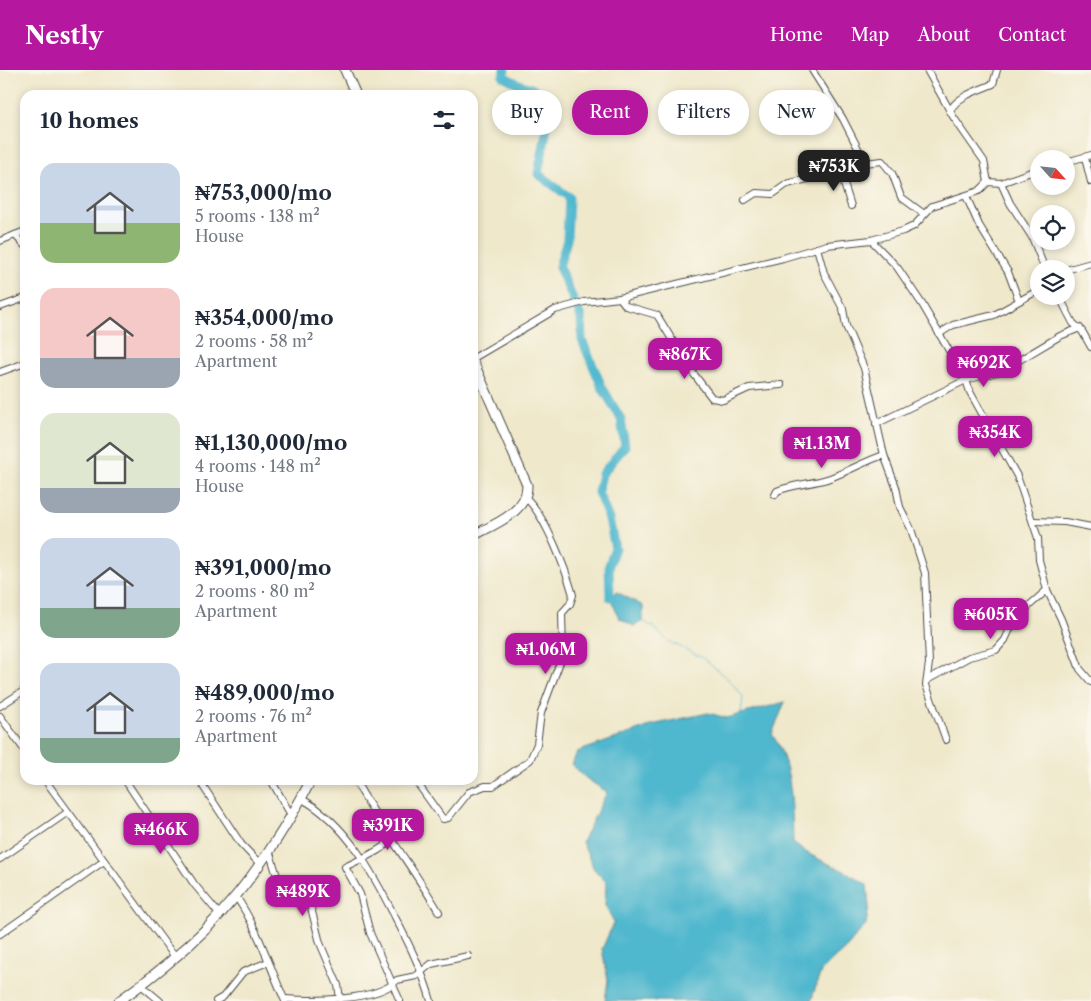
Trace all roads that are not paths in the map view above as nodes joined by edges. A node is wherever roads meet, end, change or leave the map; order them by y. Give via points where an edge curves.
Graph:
1 (345, 70) edge
2 (812, 70) edge
3 (927, 70) edge
4 (997, 70) edge
5 (354, 90) edge
6 (950, 110) junction
7 (1088, 156) edge
8 (1075, 160) edge
9 (865, 162) junction
10 (840, 171) junction
11 (1030, 173) edge
12 (988, 182) junction
13 (1000, 182) junction
14 (1091, 182) edge
15 (966, 196) junction
16 (745, 200) dead end
17 (851, 206) dead end
18 (924, 214) junction
19 (20, 233) edge
20 (15, 235) junction
21 (20, 240) edge
22 (871, 240) junction
23 (0, 241) edge
24 (817, 248) junction
25 (1041, 260) edge
26 (1091, 263) edge
27 (1075, 267) edge
28 (1030, 294) edge
29 (620, 298) junction
30 (20, 300) edge
31 (1019, 300) junction
32 (1064, 305) edge
33 (0, 307) edge
34 (1080, 328) junction
35 (939, 334) junction
36 (1091, 346) edge
37 (478, 355) edge
38 (20, 365) edge
39 (0, 372) edge
40 (966, 380) junction
41 (478, 382) edge
42 (781, 385) dead end
43 (876, 424) junction
44 (884, 455) junction
45 (775, 495) dead end
46 (526, 498) junction
47 (1034, 521) junction
48 (1091, 527) edge
49 (478, 533) edge
50 (1047, 590) junction
51 (927, 680) junction
52 (1091, 682) edge
53 (20, 693) edge
54 (0, 706) edge
55 (0, 716) edge
56 (946, 740) dead end
57 (20, 744) edge
58 (49, 785) edge
59 (128, 785) edge
60 (202, 785) edge
61 (274, 785) edge
62 (308, 785) edge
63 (358, 785) edge
64 (418, 785) edge
65 (302, 798) junction
66 (68, 812) junction
67 (291, 816) junction
68 (392, 838) junction
69 (269, 850) junction
70 (363, 858) junction
71 (0, 859) edge
72 (104, 861) junction
73 (259, 863) junction
74 (235, 895) junction
75 (438, 912) dead end
76 (219, 914) junction
77 (0, 934) edge
78 (468, 956) dead end
79 (174, 957) junction
80 (268, 962) junction
81 (420, 972) junction
82 (141, 985) junction
83 (392, 986) junction
84 (340, 998) junction
85 (224, 999) edge
86 (285, 1000) edge
87 (349, 1000) edge
88 (120, 1001) edge
89 (160, 1001) edge
90 (216, 1001) edge
91 (400, 1001) edge
92 (431, 1001) edge

1 - 5 street
2 - 9 street via 844,119
3 - 6 street
4 - 6 street via 993,84 978,88 956,102
6 - 12 street via 984,161
7 - 8 street
7 - 14 street
9 - 10 street
9 - 18 street via 882,160 901,197
10 - 16 street via 787,184 773,194 756,193
10 - 17 street
11 - 13 street
12 - 13 street
12 - 15 street via 979,191
13 - 25 street via 1032,237
15 - 18 street via 932,206
15 - 31 street via 979,226 1008,272
18 - 22 street via 914,226
19 - 20 street
20 - 21 street
20 - 23 street
22 - 24 street
22 - 35 street via 897,267
24 - 29 street
24 - 43 street via 822,269 843,309 846,326 864,368
26 - 27 street
28 - 31 street
29 - 37 street via 584,302 555,310
29 - 42 street via 626,306 656,315 712,398 723,400 749,388
30 - 33 street
31 - 35 street via 986,318 953,325
32 - 34 street via 1073,323
34 - 36 street
34 - 40 street via 1060,336 1001,371
35 - 40 street
38 - 39 street
40 - 43 street
40 - 47 street via 1017,476
41 - 46 street via 527,485
43 - 44 street
44 - 45 street via 828,478 784,488
44 - 51 street via 925,573
46 - 49 street via 511,515
46 - 64 street via 544,523 573,595 562,613 563,654 541,713 537,744 530,760 493,786 469,792 443,820
47 - 48 street
47 - 50 street
50 - 51 street via 1015,618 1005,640 996,650 969,656
50 - 52 street via 1080,669
51 - 56 street via 928,694
53 - 54 street
55 - 57 street
58 - 66 street
59 - 76 street via 194,884
60 - 73 street via 241,844
61 - 67 street
62 - 65 street
63 - 68 street
65 - 67 street
65 - 70 street via 322,812
66 - 71 street
66 - 72 street
67 - 69 street
68 - 70 street
68 - 75 street via 417,873
69 - 73 street
69 - 84 street via 281,889 308,896 320,943 338,985
70 - 81 street
70 - 83 street via 344,867 360,894 370,933
72 - 77 street
72 - 79 street
73 - 74 street
74 - 76 street
74 - 80 street via 261,940
76 - 79 street
78 - 81 street via 431,964
79 - 82 street
80 - 85 street via 239,975
80 - 86 street
81 - 83 street via 416,976 396,980
81 - 92 street
82 - 88 street
82 - 89 street
83 - 87 street
83 - 91 street
84 - 86 street
84 - 87 street
85 - 90 street

